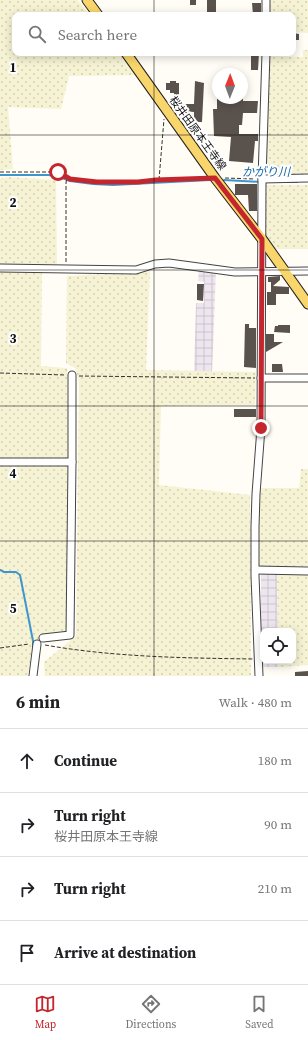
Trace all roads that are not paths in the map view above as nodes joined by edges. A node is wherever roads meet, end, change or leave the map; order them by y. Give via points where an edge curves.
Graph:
1 (87, 0) edge
2 (266, 0) edge
3 (96, 12) edge
4 (266, 12) edge
5 (128, 56) edge
6 (266, 56) edge
7 (308, 178) edge
8 (262, 179) junction
9 (262, 239) junction
10 (0, 268) edge
11 (283, 270) junction
12 (262, 271) junction
13 (308, 271) edge
14 (308, 304) edge
15 (72, 375) road end
16 (261, 378) junction
17 (308, 378) edge
18 (0, 462) edge
19 (72, 462) junction
20 (256, 570) junction
21 (308, 571) edge
22 (43, 638) dead end
23 (34, 644) road end
24 (33, 676) edge
25 (259, 676) edge

1 - 3 main road
2 - 4 street
5 - 9 main road, 桜井田原本王寺線
6 - 8 street
7 - 8 street
8 - 9 street
9 - 11 main road, 桜井田原本王寺線
9 - 12 street
10 - 12 street via 136,270 169,263 235,272
11 - 12 street
11 - 13 street
11 - 14 main road, 桜井田原本王寺線
12 - 16 street
15 - 19 street
16 - 17 street
16 - 20 street
18 - 19 street
19 - 22 street via 70,635
20 - 21 street
20 - 25 street
23 - 24 street

